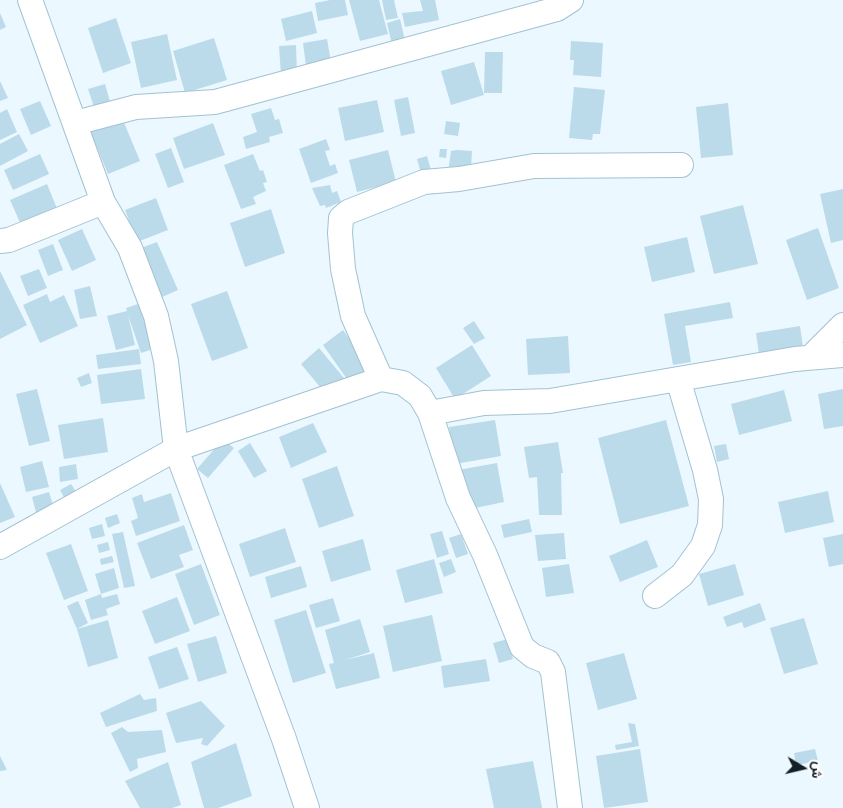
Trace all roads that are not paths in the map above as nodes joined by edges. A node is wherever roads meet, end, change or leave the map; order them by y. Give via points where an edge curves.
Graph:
1 (30, 0) edge
2 (571, 0) edge
3 (75, 123) junction
4 (681, 165) dead end
5 (103, 202) junction
6 (0, 241) edge
7 (843, 325) edge
8 (843, 355) edge
9 (811, 357) junction
10 (381, 379) junction
11 (678, 379) junction
12 (430, 414) junction
13 (176, 450) junction
14 (0, 547) edge
15 (655, 596) dead end
16 (307, 808) edge
17 (570, 808) edge

1 - 3 street
2 - 3 street via 557,9 215,102 136,107
3 - 5 street
4 - 10 street via 534,166 424,182 348,212 342,218 340,233 343,269 353,316
5 - 6 street
5 - 13 street via 130,248 156,316 166,361
7 - 9 street
8 - 9 street
9 - 11 street
10 - 12 street via 403,383 420,396
10 - 13 street
11 - 12 street via 550,401 484,403
11 - 15 street via 705,470 711,498 710,525 703,546 682,575
12 - 17 street via 458,498 522,647 548,662 553,672
13 - 14 street
13 - 16 street

